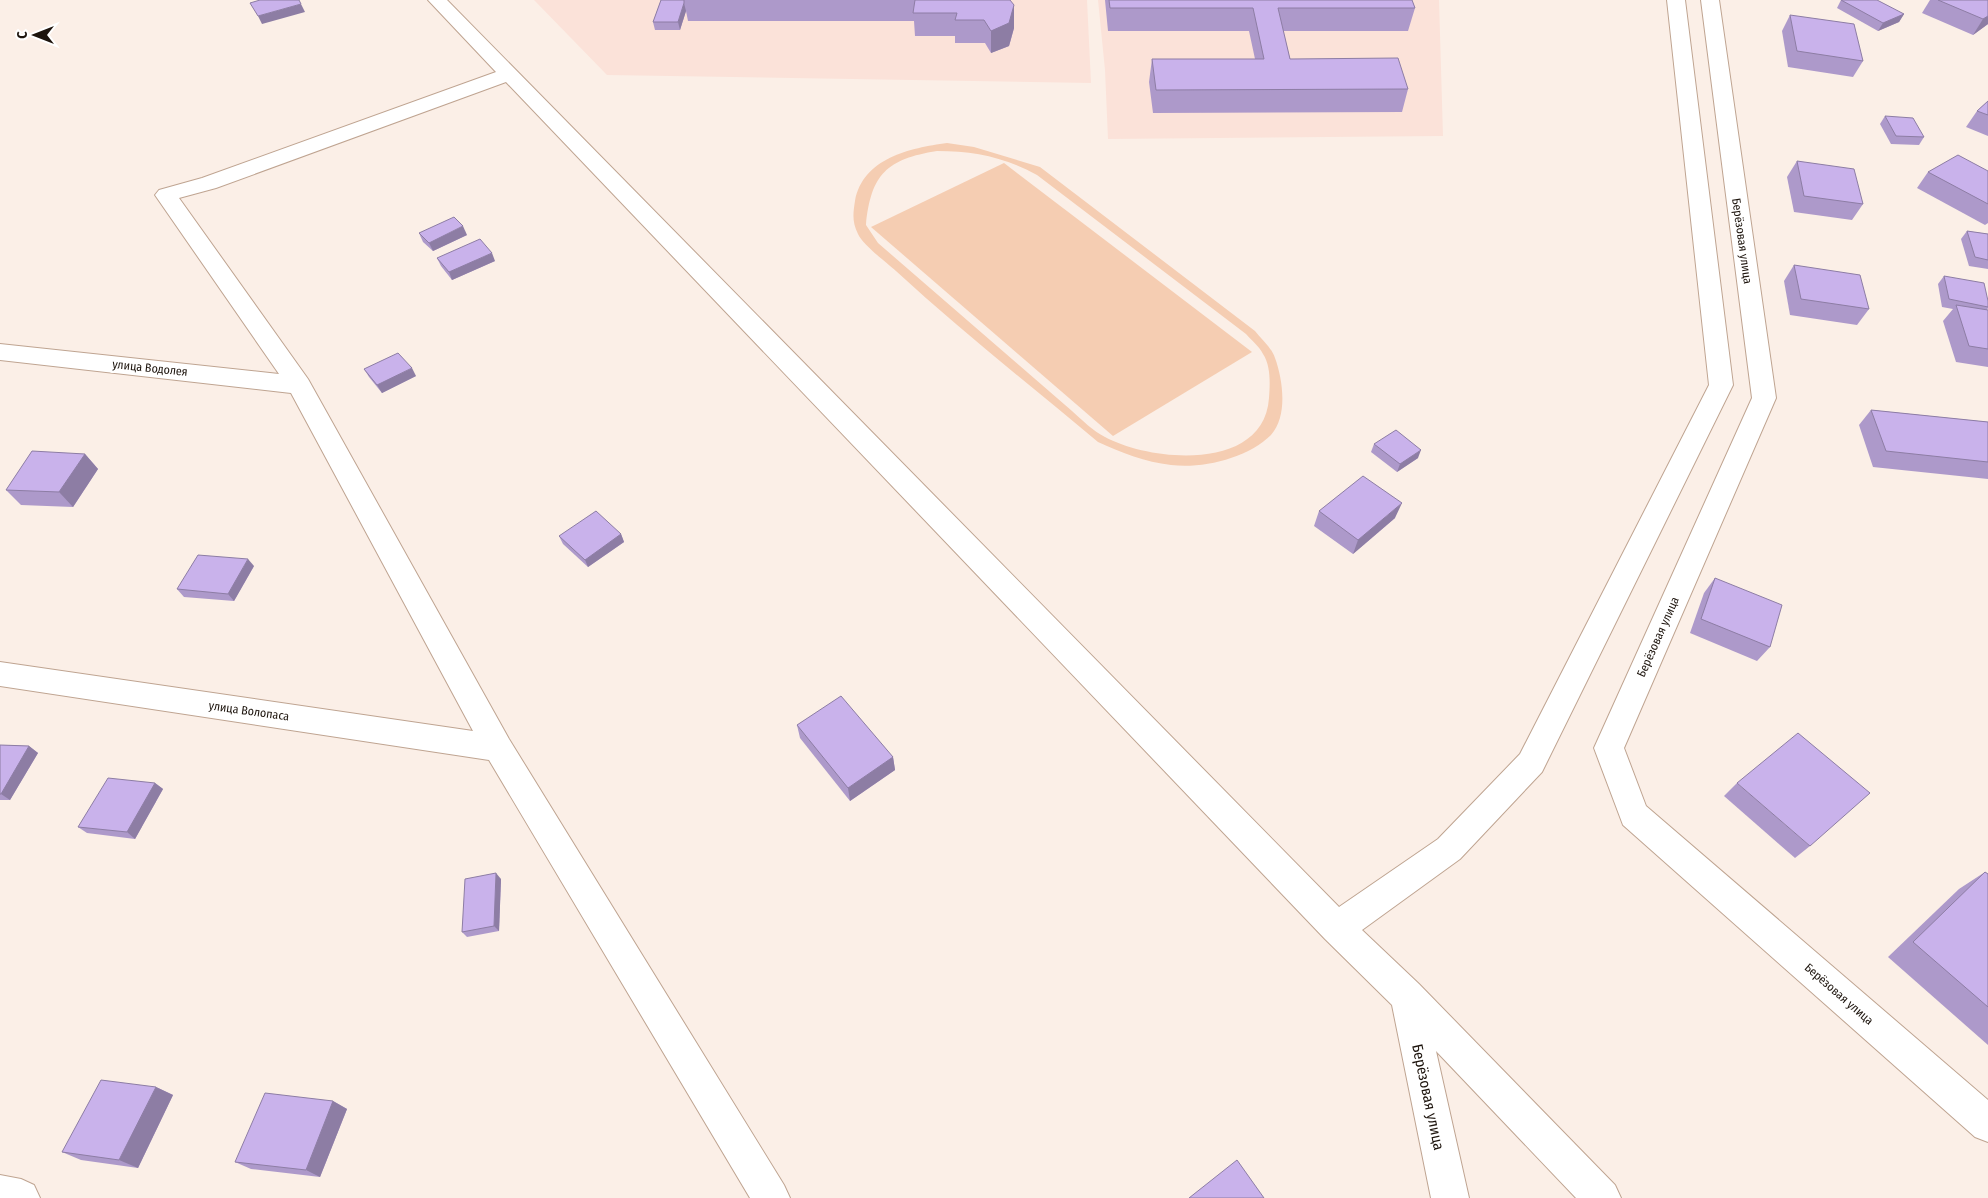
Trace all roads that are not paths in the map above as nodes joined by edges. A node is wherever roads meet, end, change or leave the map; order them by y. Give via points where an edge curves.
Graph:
1 (437, 0) edge
2 (1676, 0) edge
3 (1710, 0) edge
4 (510, 74) junction
5 (0, 352) edge
6 (299, 385) junction
7 (0, 674) edge
8 (498, 748) junction
9 (1337, 928) junction
10 (1407, 996) junction
11 (1988, 1124) edge
12 (0, 1194) edge
13 (21, 1198) edge
14 (771, 1198) edge
15 (1450, 1198) edge
16 (1602, 1198) edge

1 - 4 street
2 - 9 street via 1722,385 1531,763 1449,849
3 - 11 street, Берёзовая улица via 1764,398 1609,748 1634,816
4 - 6 street via 210,183 166,195
4 - 9 street
5 - 6 street, улица Водолея
6 - 8 street
7 - 8 street, улица Волопаса
8 - 14 street
9 - 10 street
10 - 15 street, Берёзовая улица
10 - 16 street
12 - 13 street

